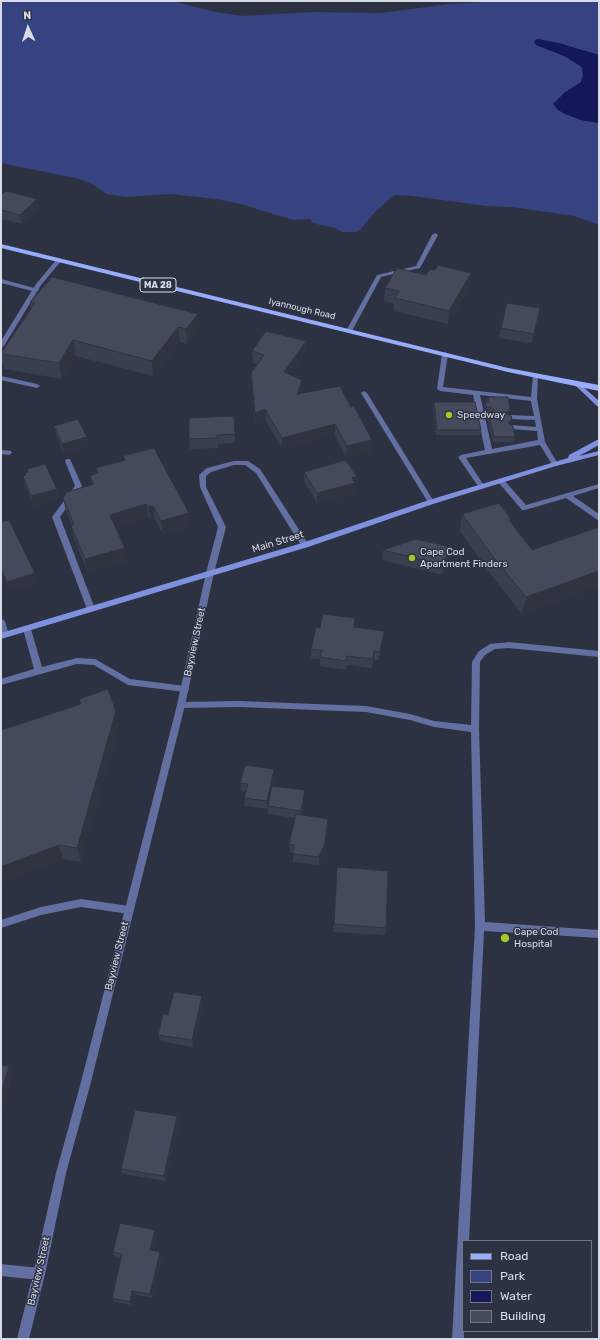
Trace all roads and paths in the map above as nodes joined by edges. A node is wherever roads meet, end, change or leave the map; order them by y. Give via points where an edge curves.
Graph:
1 (435, 235) dead end
2 (1, 246) edge
3 (59, 260) junction
4 (1, 281) edge
5 (36, 290) junction
6 (349, 330) junction
7 (3, 339) edge
8 (1, 346) edge
9 (445, 354) junction
10 (536, 376) junction
11 (1, 378) edge
12 (578, 385) junction
13 (37, 386) dead end
14 (599, 388) edge
15 (364, 393) dead end
16 (476, 393) junction
17 (534, 399) junction
18 (599, 405) edge
19 (480, 415) junction
20 (489, 416) edge
21 (510, 417) edge
22 (537, 418) junction
23 (491, 426) edge
24 (483, 427) junction
25 (512, 428) edge
26 (539, 429) junction
27 (542, 442) junction
28 (599, 442) edge
29 (1, 452) edge
30 (489, 452) junction
31 (9, 453) dead end
32 (599, 453) edge
33 (68, 461) dead end
34 (558, 463) junction
35 (501, 481) junction
36 (599, 486) edge
37 (482, 487) junction
38 (567, 496) junction
39 (431, 502) junction
40 (599, 518) edge
41 (305, 545) junction
42 (210, 573) junction
43 (91, 609) junction
44 (1, 621) edge
45 (27, 628) junction
46 (3, 636) edge
47 (599, 654) edge
48 (39, 671) junction
49 (1, 682) edge
50 (185, 689) junction
51 (181, 705) junction
52 (475, 729) junction
53 (129, 910) junction
54 (1, 924) edge
55 (480, 926) junction
56 (599, 934) edge
57 (463, 1240) edge
58 (462, 1264) edge
59 (1, 1270) edge
60 (39, 1274) junction
61 (23, 1339) edge
62 (458, 1339) edge

1 - 6 street via 418,267 379,276
2 - 3 main road, Iyannough Road / MA 28
3 - 5 street
3 - 6 main road, Iyannough Road / MA 28
4 - 5 street
5 - 7 street
6 - 9 main road, Iyannough Road / MA 28
7 - 8 street
9 - 10 main road, Iyannough Road / MA 28
9 - 16 street via 440,389
10 - 12 main road, Iyannough Road / MA 28
10 - 17 street
11 - 13 street
12 - 14 main road, Iyannough Road / MA 28
12 - 18 main road
15 - 39 street
16 - 17 street
16 - 19 street
17 - 22 street
19 - 20 street
19 - 24 street
21 - 22 street
22 - 26 street
23 - 24 street
24 - 30 street
25 - 26 street
26 - 27 street
27 - 30 street
27 - 34 street
28 - 34 main road, Main Street
29 - 31 street
30 - 37 street via 461,457
32 - 34 main road, Main Street
33 - 43 street via 79,486 56,517
34 - 35 main road, Main Street
35 - 37 main road, Main Street
35 - 38 street via 525,508
36 - 38 street
37 - 39 main road, Main Street
38 - 40 street
39 - 41 main road, Main Street
41 - 42 main road, Main Street
41 - 42 street, Bayview Street via 258,471 246,464 234,462 202,475 203,486 222,527
42 - 43 main road, Main Street
42 - 50 street, Bayview Street
43 - 45 main road, Main Street
44 - 46 street
45 - 46 main road, Main Street
45 - 48 street
47 - 52 street via 508,645 493,646 482,653 476,662
48 - 49 street
48 - 50 street via 77,660 95,662 128,682
50 - 51 street, Bayview Street
51 - 52 street via 239,704 366,709 434,724
51 - 53 street, Bayview Street
52 - 55 street
53 - 54 street via 81,903
53 - 60 street, Bayview Street via 61,1173
55 - 56 street
55 - 57 street
58 - 62 street
59 - 60 street
60 - 61 street, Bayview Street

